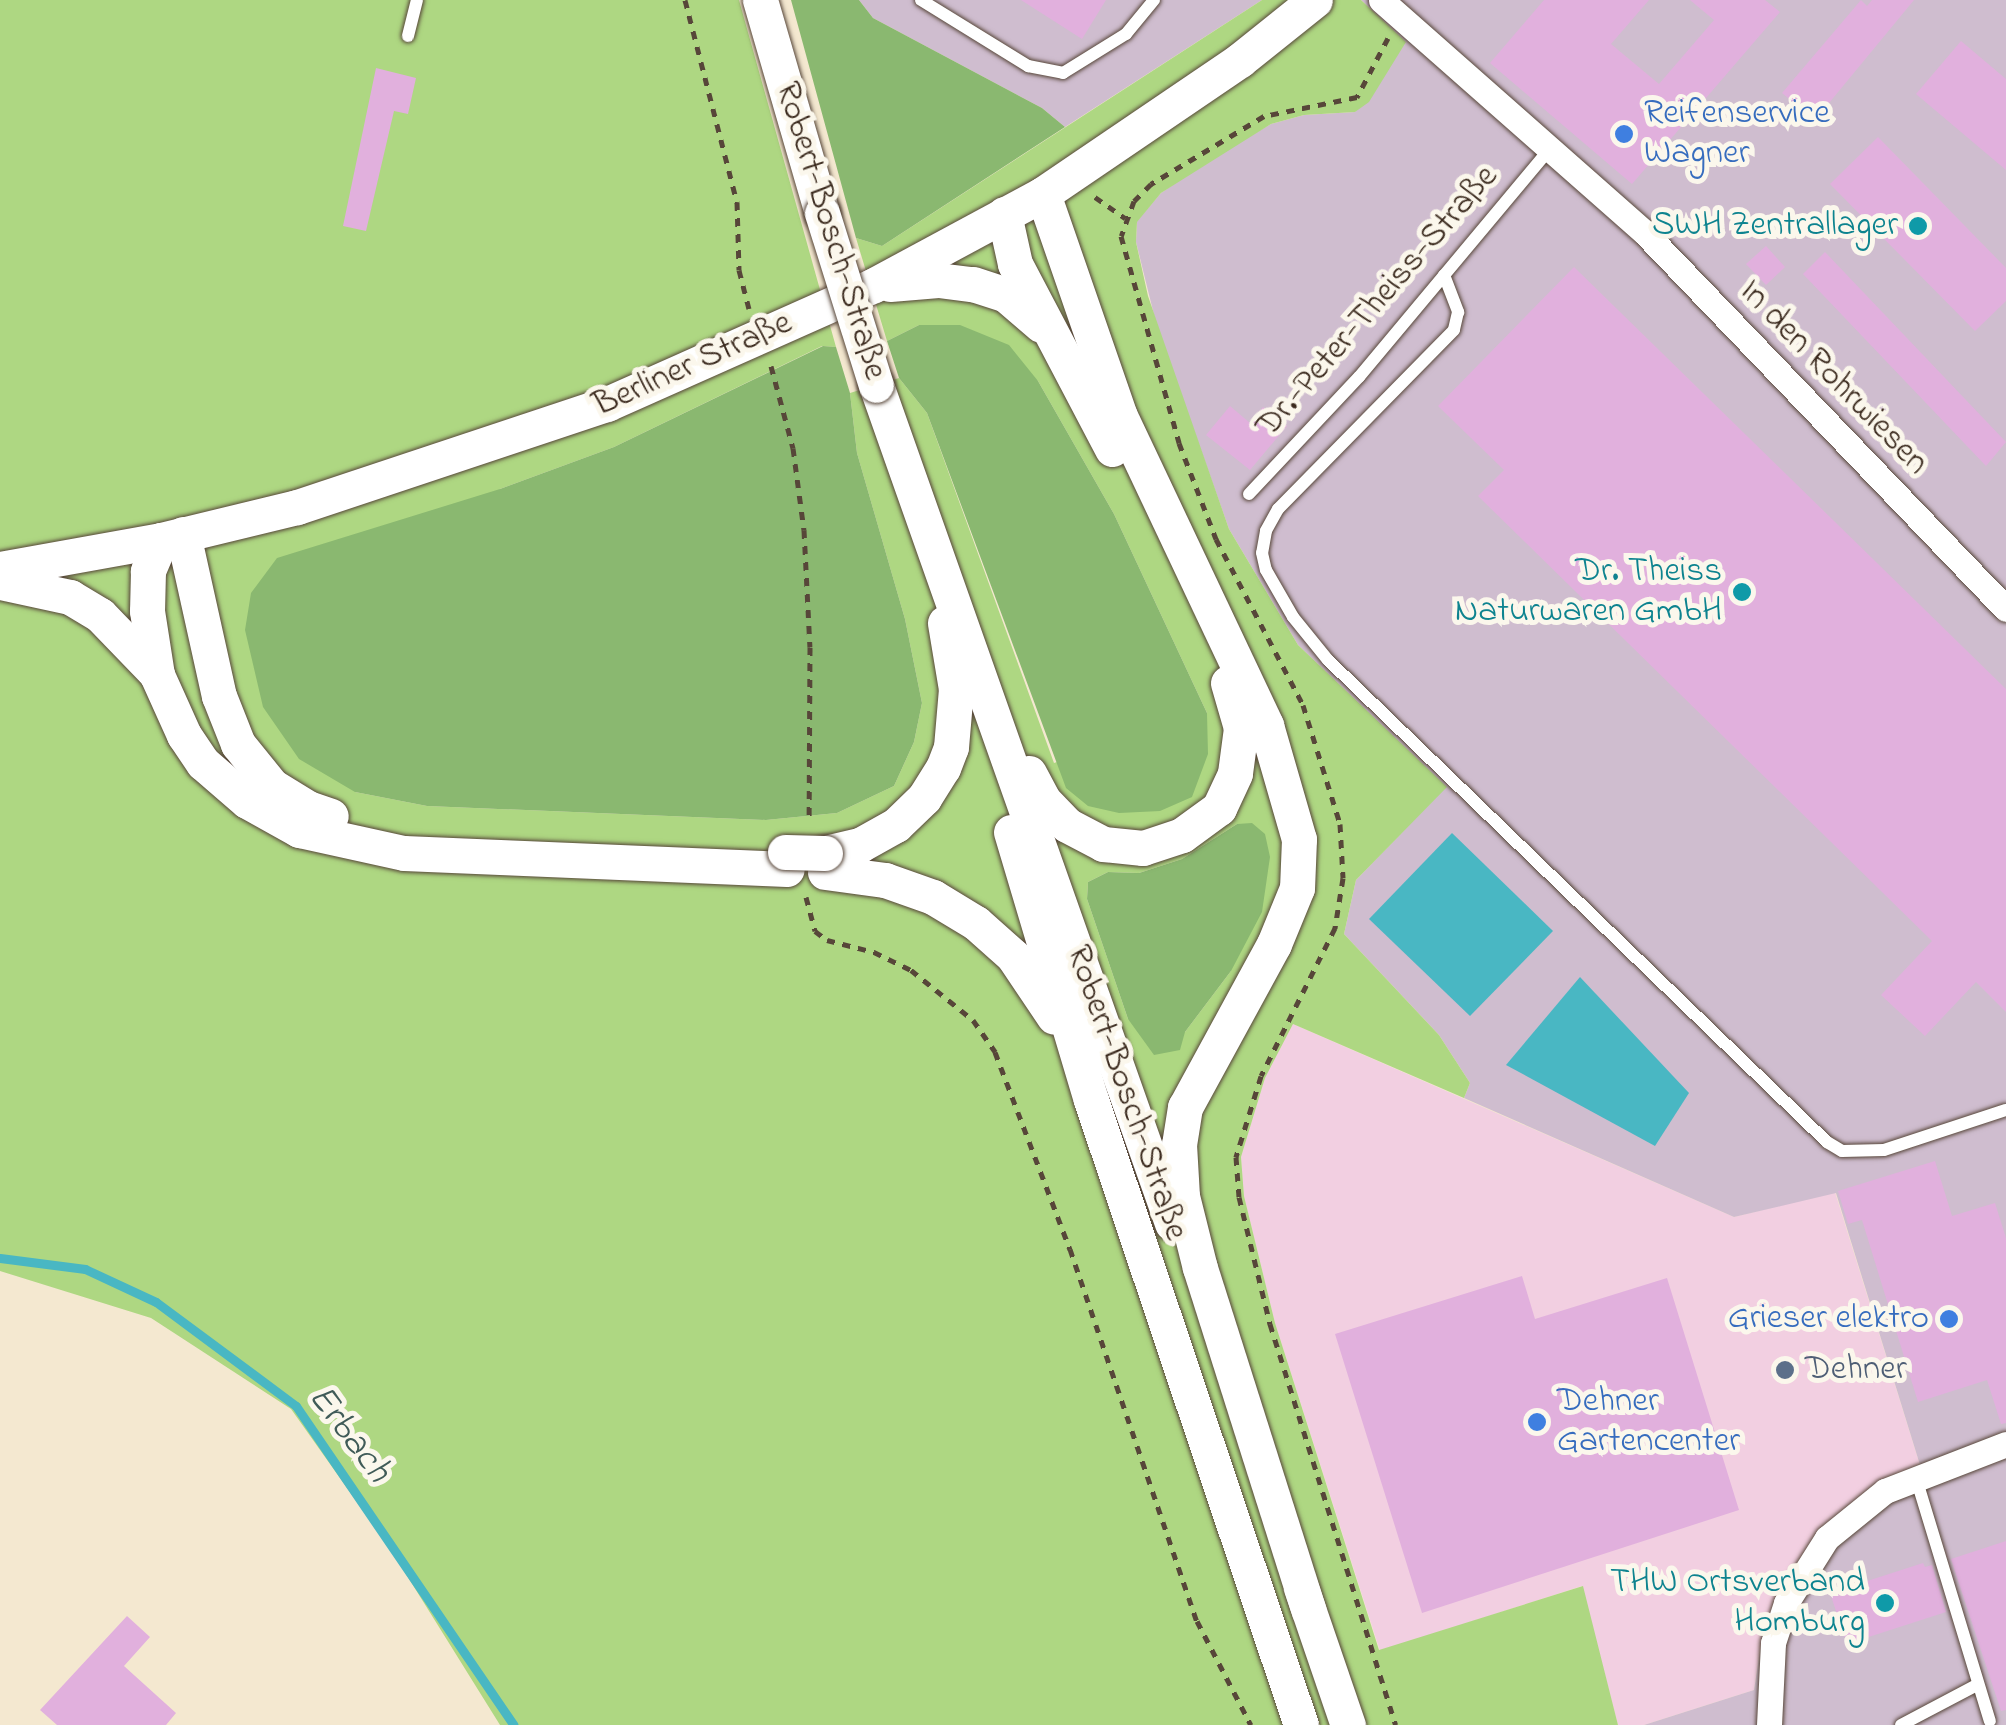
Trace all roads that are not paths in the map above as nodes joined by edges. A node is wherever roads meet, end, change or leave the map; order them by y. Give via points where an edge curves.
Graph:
1 (417, 0) edge
2 (760, 0) edge
3 (921, 0) edge
4 (1154, 0) edge
5 (1315, 0) edge
6 (1381, 0) edge
7 (408, 36) dead end
8 (1551, 147) junction
9 (1043, 194) junction
10 (1004, 214) junction
11 (1444, 275) junction
12 (874, 285) junction
13 (1048, 331) junction
14 (902, 461) junction
15 (1249, 494) dead end
16 (172, 537) junction
17 (932, 568) junction
18 (0, 570) edge
19 (0, 582) edge
20 (2006, 609) edge
21 (157, 675) junction
22 (986, 687) junction
23 (806, 859) junction
24 (1091, 1100) junction
25 (2006, 1110) edge
26 (2006, 1444) edge
27 (1915, 1476) junction
28 (1308, 1609) junction
29 (1978, 1685) junction
30 (1990, 1721) dead end
31 (1300, 1725) edge
32 (1348, 1725) edge
33 (1769, 1725) edge
34 (1901, 1725) edge

1 - 7 lane
2 - 14 main road, Robert-Bosch-Straße, bridge
3 - 4 lane via 1028,66 1063,72 1126,34
5 - 9 main road, Berliner Straße via 1240,60
6 - 8 street, In den Rohrwiesen
8 - 11 lane, Dr.-Peter-Theiss-Straße
8 - 20 street, In den Rohrwiesen via 1645,233
9 - 10 main road, Berliner Straße
9 - 28 main road via 1120,416 1266,725 1299,839 1297,888 1274,944 1185,1107 1178,1144 1182,1196 1200,1268
10 - 12 main road, Berliner Straße
10 - 13 main road via 1015,264
11 - 15 lane, Dr.-Peter-Theiss-Straße
11 - 25 lane via 1458,312 1454,330 1278,509 1266,531 1266,570 1292,617 1328,660 1827,1142 1842,1151 1884,1150
12 - 13 main road via 972,284 1006,295
12 - 16 main road, Berliner Straße via 527,434 297,507
13 - 22 main road via 1230,687 1240,728 1235,773 1219,808 1182,835 1143,848 1103,844 1068,826 1044,801
14 - 17 main road, Robert-Bosch-Straße
14 - 22 main road, Robert-Bosch-Straße
16 - 18 main road, Berliner Straße
16 - 21 main road via 148,571
16 - 23 main road via 238,744 272,786 308,808 400,832
17 - 23 main road via 956,688 943,768 896,825 860,844
17 - 24 main road, Robert-Bosch-Straße
19 - 21 main road via 70,597 128,641
21 - 23 main road via 203,763 247,801 299,830 404,853
22 - 28 main road, Robert-Bosch-Straße
23 - 24 main road via 933,898 976,924 1035,986
24 - 31 main road, Robert-Bosch-Straße
26 - 27 street
27 - 29 lane
27 - 33 street via 1861,1507 1804,1569 1773,1643
28 - 32 main road, Robert-Bosch-Straße
29 - 30 lane
29 - 34 lane

